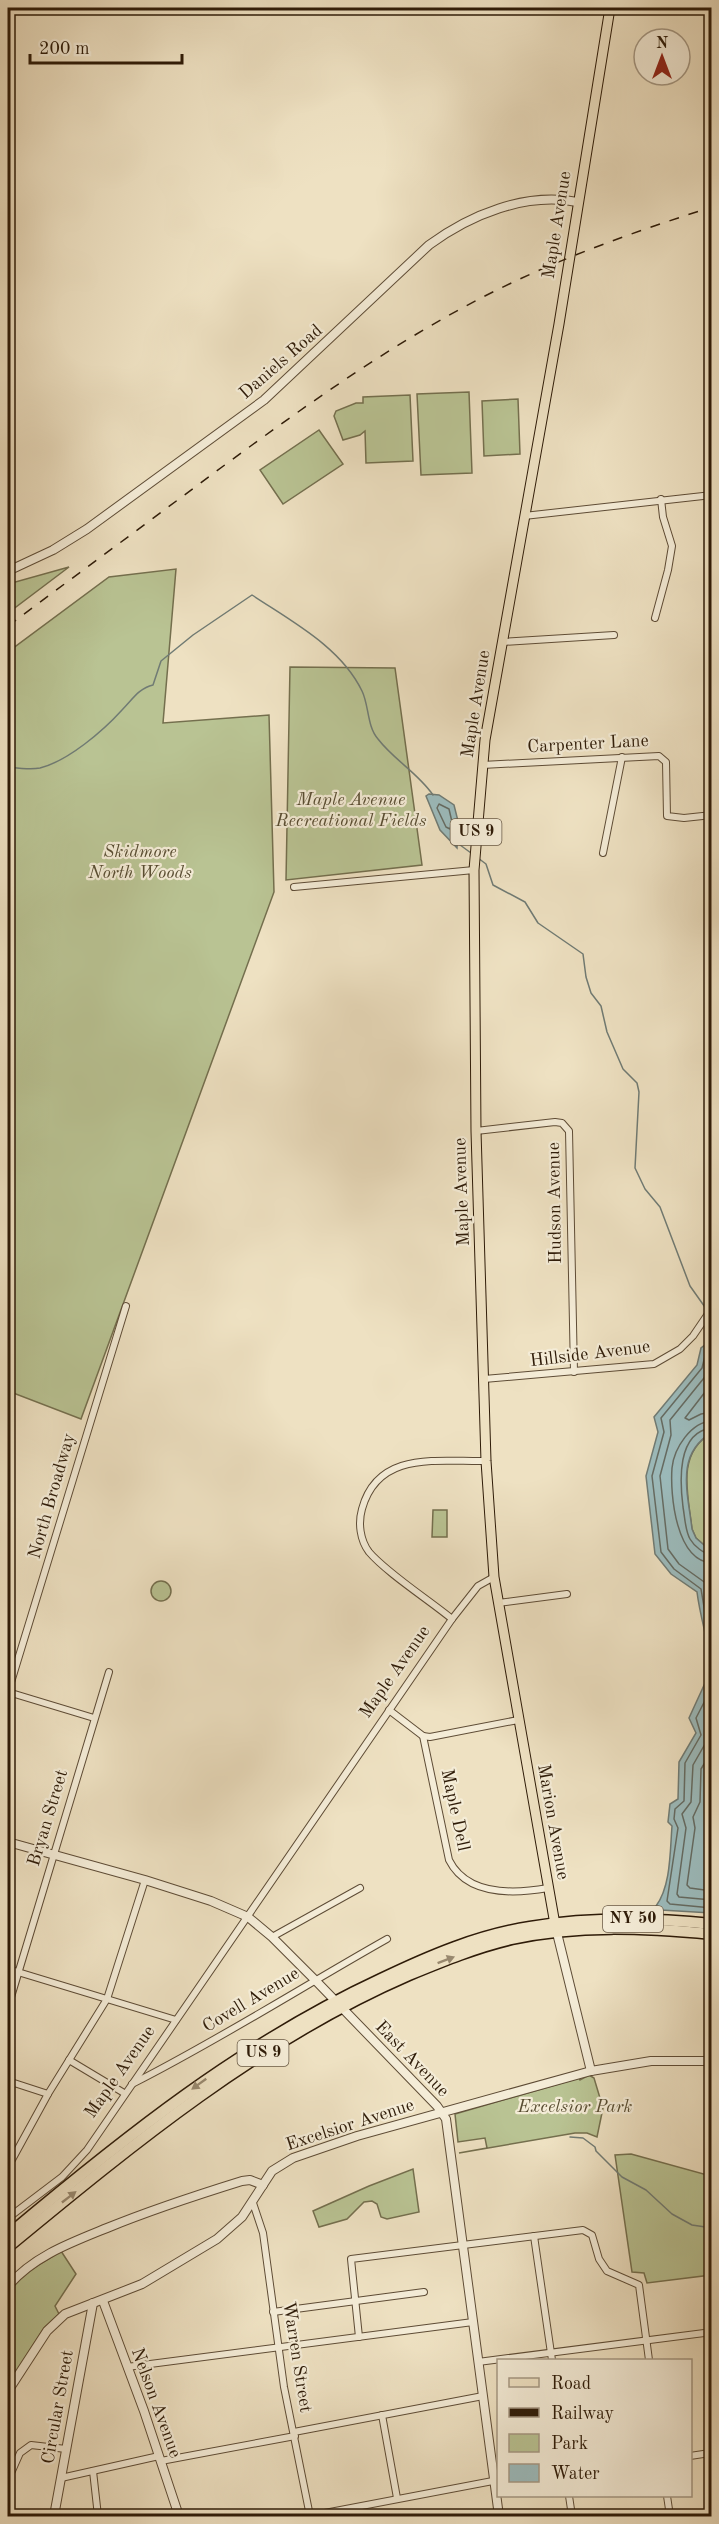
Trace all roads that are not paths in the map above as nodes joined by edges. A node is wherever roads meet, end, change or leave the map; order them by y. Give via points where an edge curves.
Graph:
1 (610, 8) edge
2 (577, 202) junction
3 (711, 495) edge
4 (661, 500) junction
5 (524, 516) junction
6 (8, 571) edge
7 (655, 618) dead end
8 (614, 635) dead end
9 (502, 642) junction
10 (622, 757) junction
11 (482, 765) junction
12 (711, 815) edge
13 (603, 853) dead end
14 (474, 870) junction
15 (294, 887) dead end
16 (476, 1131) junction
17 (126, 1306) dead end
18 (710, 1311) edge
19 (574, 1372) junction
20 (484, 1379) junction
21 (486, 1461) junction
22 (494, 1577) junction
23 (567, 1594) dead end
24 (498, 1603) junction
25 (452, 1618) junction
26 (109, 1672) dead end
27 (8, 1690) edge
28 (389, 1710) junction
29 (94, 1718) junction
30 (518, 1720) junction
31 (423, 1736) junction
32 (8, 1842) edge
33 (52, 1855) junction
34 (145, 1880) junction
35 (360, 1887) dead end
36 (548, 1888) junction
37 (248, 1917) junction
38 (711, 1924) edge
39 (556, 1928) junction
40 (711, 1934) edge
41 (272, 1937) junction
42 (387, 1939) dead end
43 (8, 1969) edge
44 (17, 1972) junction
45 (315, 1979) junction
46 (107, 1999) junction
47 (339, 2004) junction
48 (8, 2007) edge
49 (176, 2020) junction
50 (69, 2060) junction
51 (711, 2061) edge
52 (591, 2071) junction
53 (8, 2081) edge
54 (129, 2086) junction
55 (124, 2093) junction
56 (48, 2094) junction
57 (441, 2112) junction
58 (8, 2167) edge
59 (263, 2185) junction
60 (253, 2203) junction
61 (8, 2218) edge
62 (8, 2235) edge
63 (534, 2236) junction
64 (463, 2245) junction
65 (8, 2247) edge
66 (8, 2286) edge
67 (424, 2292) dead end
68 (103, 2301) junction
69 (355, 2301) junction
70 (93, 2303) junction
71 (273, 2312) junction
72 (473, 2322) junction
73 (711, 2332) edge
74 (359, 2337) junction
75 (646, 2340) junction
76 (279, 2348) junction
77 (551, 2351) junction
78 (497, 2359) edge
79 (498, 2359) edge
80 (552, 2359) edge
81 (649, 2359) edge
82 (478, 2362) junction
83 (127, 2367) junction
84 (8, 2391) edge
85 (483, 2396) junction
86 (382, 2415) junction
87 (294, 2434) junction
88 (66, 2449) junction
89 (710, 2453) edge
90 (692, 2456) edge
91 (160, 2458) junction
92 (711, 2464) edge
93 (93, 2471) junction
94 (61, 2478) junction
95 (8, 2480) edge
96 (497, 2480) edge
97 (498, 2497) edge
98 (569, 2497) edge
99 (667, 2497) edge
100 (397, 2498) junction
101 (310, 2516) edge
102 (668, 2516) edge
103 (54, 2517) edge
104 (98, 2517) edge
105 (179, 2517) edge
106 (500, 2517) edge
107 (572, 2517) edge

1 - 2 main road, Maple Avenue / US 9
2 - 5 main road, Maple Avenue / US 9
2 - 6 street, Daniels Road via 553,200 515,205 479,215 448,231 417,255 264,400 87,529
3 - 4 street
4 - 5 street
4 - 7 street via 672,546
5 - 9 main road, Maple Avenue / US 9
8 - 9 street
9 - 11 main road, Maple Avenue / US 9
10 - 11 street, Carpenter Lane
10 - 12 street, Carpenter Lane via 663,758 667,816
10 - 13 street
11 - 14 main road, Maple Avenue / US 9
14 - 15 street
14 - 16 main road, Maple Avenue / US 9
16 - 19 street, Hudson Avenue via 555,1122 569,1131
16 - 20 main road, Maple Avenue / US 9
17 - 27 street, North Broadway
18 - 19 street, Hillside Avenue via 680,1349 654,1364
19 - 20 street, Hillside Avenue
20 - 21 main road, Maple Avenue / US 9
21 - 22 main road, Maple Avenue / US 9
21 - 25 street via 398,1466 374,1482 360,1515 361,1533 370,1552
22 - 24 main road, Marion Avenue / US 9
22 - 25 street, Maple Avenue via 478,1586
23 - 24 street
24 - 30 main road, Marion Avenue / US 9
25 - 28 street, Maple Avenue
26 - 29 street, Bryan Street
27 - 29 street
28 - 31 street
28 - 37 street, Maple Avenue
29 - 33 street, Bryan Street
30 - 31 street
30 - 36 main road, Marion Avenue / US 9
31 - 36 street, Maple Dell via 449,1860 455,1871 473,1883 502,1892
32 - 33 street, East Avenue
33 - 34 street, East Avenue
33 - 44 street, Bryan Street
34 - 37 street, East Avenue
34 - 46 street
35 - 41 street
36 - 39 main road, Marion Avenue / US 9
37 - 41 street, East Avenue
37 - 49 street, Maple Avenue
38 - 39 highway, NY 50 via 630,1919
39 - 40 highway, NY 50 via 636,1928
39 - 47 highway, US 9 via 470,1951
39 - 52 street, Marion Avenue
41 - 45 street, East Avenue
42 - 45 street, Covell Avenue
43 - 44 street
44 - 46 street
44 - 48 street, Bryan Street
45 - 47 street, East Avenue
45 - 54 street, Covell Avenue
46 - 49 street
46 - 50 street
47 - 57 street, East Avenue
47 -> 62 highway, US 9 via 202,2082 112,2149
65 -> 47 highway, US 9 via 161,2124
49 - 54 street, Maple Avenue
50 - 55 street
50 - 56 street
51 - 52 street, Excelsior Avenue via 651,2061
52 - 57 street, Excelsior Avenue
53 - 56 street
54 - 55 street, Maple Avenue
55 - 61 street, Maple Avenue via 74,2165
56 - 58 street
57 - 59 street, Excelsior Avenue via 293,2158 272,2171
57 - 64 street, East Avenue via 446,2119
59 - 60 street, Excelsior Avenue
59 - 66 street via 242,2181 134,2217 52,2252 27,2267
60 - 68 street, Excelsior Avenue via 217,2239 142,2284
60 - 71 street, Warren Street via 263,2233
63 - 64 street
63 - 75 street via 589,2232 607,2271 639,2285
63 - 77 street
64 - 69 street via 351,2259
64 - 72 street, East Avenue
67 - 69 street
68 - 70 street, Excelsior Avenue
68 - 83 street, Nelson Avenue
69 - 71 street
69 - 74 street
70 - 84 street, Excelsior Avenue via 70,2311 53,2324
70 - 88 street, Circular Street
71 - 76 street, Warren Street
72 - 74 street
72 - 82 street, East Avenue
73 - 75 street
74 - 76 street
75 - 77 street
75 - 81 street
76 - 83 street
76 - 87 street, Warren Street
77 - 79 street
77 - 80 street
78 - 82 street
82 - 85 street, East Avenue
83 - 91 street, Nelson Avenue
85 - 86 street
85 - 96 street, East Avenue
86 - 87 street
86 - 100 street
87 - 91 street
87 - 101 street, Warren Street
88 - 94 street, Circular Street
88 - 95 street via 31,2445 20,2453
89 - 90 street
89 - 92 street
91 - 93 street
91 - 105 street, Nelson Avenue
93 - 94 street
93 - 104 street
94 - 103 street, Circular Street
96 - 100 street
97 - 106 street, East Avenue
98 - 107 street
99 - 102 street
100 - 101 street

